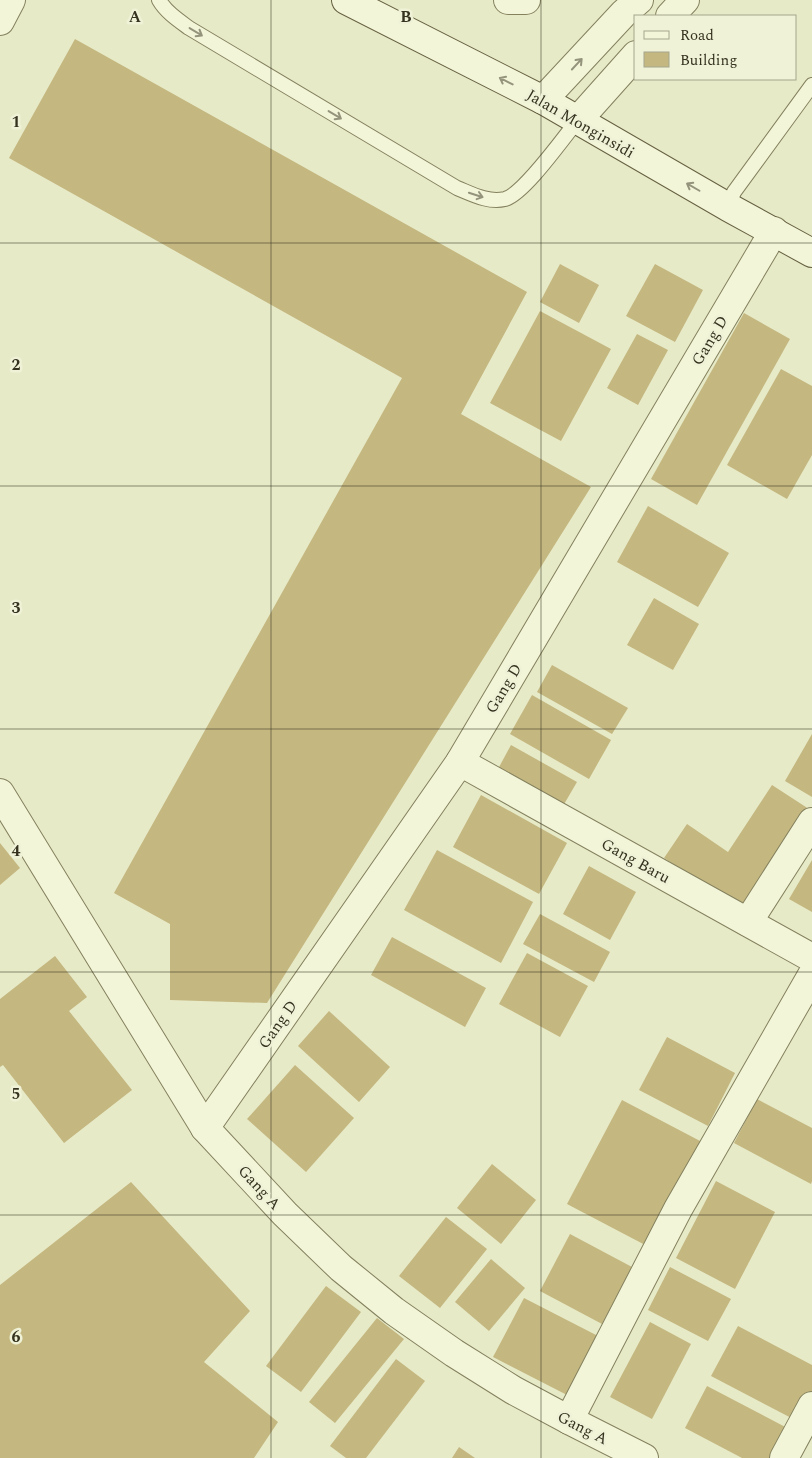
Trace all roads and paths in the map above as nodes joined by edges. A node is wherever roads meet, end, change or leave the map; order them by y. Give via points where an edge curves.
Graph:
1 (11, 0) edge
2 (159, 0) edge
3 (346, 0) edge
4 (508, 0) edge
5 (526, 0) edge
6 (639, 0) edge
7 (685, 0) edge
8 (671, 15) edge
9 (0, 21) edge
10 (634, 57) edge
11 (812, 85) edge
12 (543, 100) junction
13 (578, 120) junction
14 (728, 206) junction
15 (774, 231) junction
16 (812, 253) edge
17 (460, 762) junction
18 (0, 793) edge
19 (812, 822) edge
20 (748, 922) junction
21 (812, 958) edge
22 (812, 975) edge
23 (205, 1128) junction
24 (812, 1406) edge
25 (569, 1420) junction
26 (644, 1458) edge
27 (784, 1458) edge

1 - 9 street
2 -> 13 lane via 189,28 474,196 491,200 506,198 520,190
12 -> 3 street, Jalan Monginsidi
4 - 5 street
12 -> 6 street
7 - 8 street
10 - 13 street
11 - 14 lane via 734,192
12 - 13 street, Jalan Monginsidi
14 -> 13 street, Jalan Monginsidi
14 - 15 street, Jalan Monginsidi
15 - 16 street, Jalan Monginsidi
15 - 17 street, Gang D
17 - 20 street, Gang Baru
17 - 23 street, Gang D
18 - 23 street, Gang A
19 - 20 street
20 - 21 street, Gang Baru
22 - 25 street via 678,1209
23 - 25 street, Gang A via 285,1214 341,1268 454,1353
24 - 27 street
25 - 26 street, Gang A

